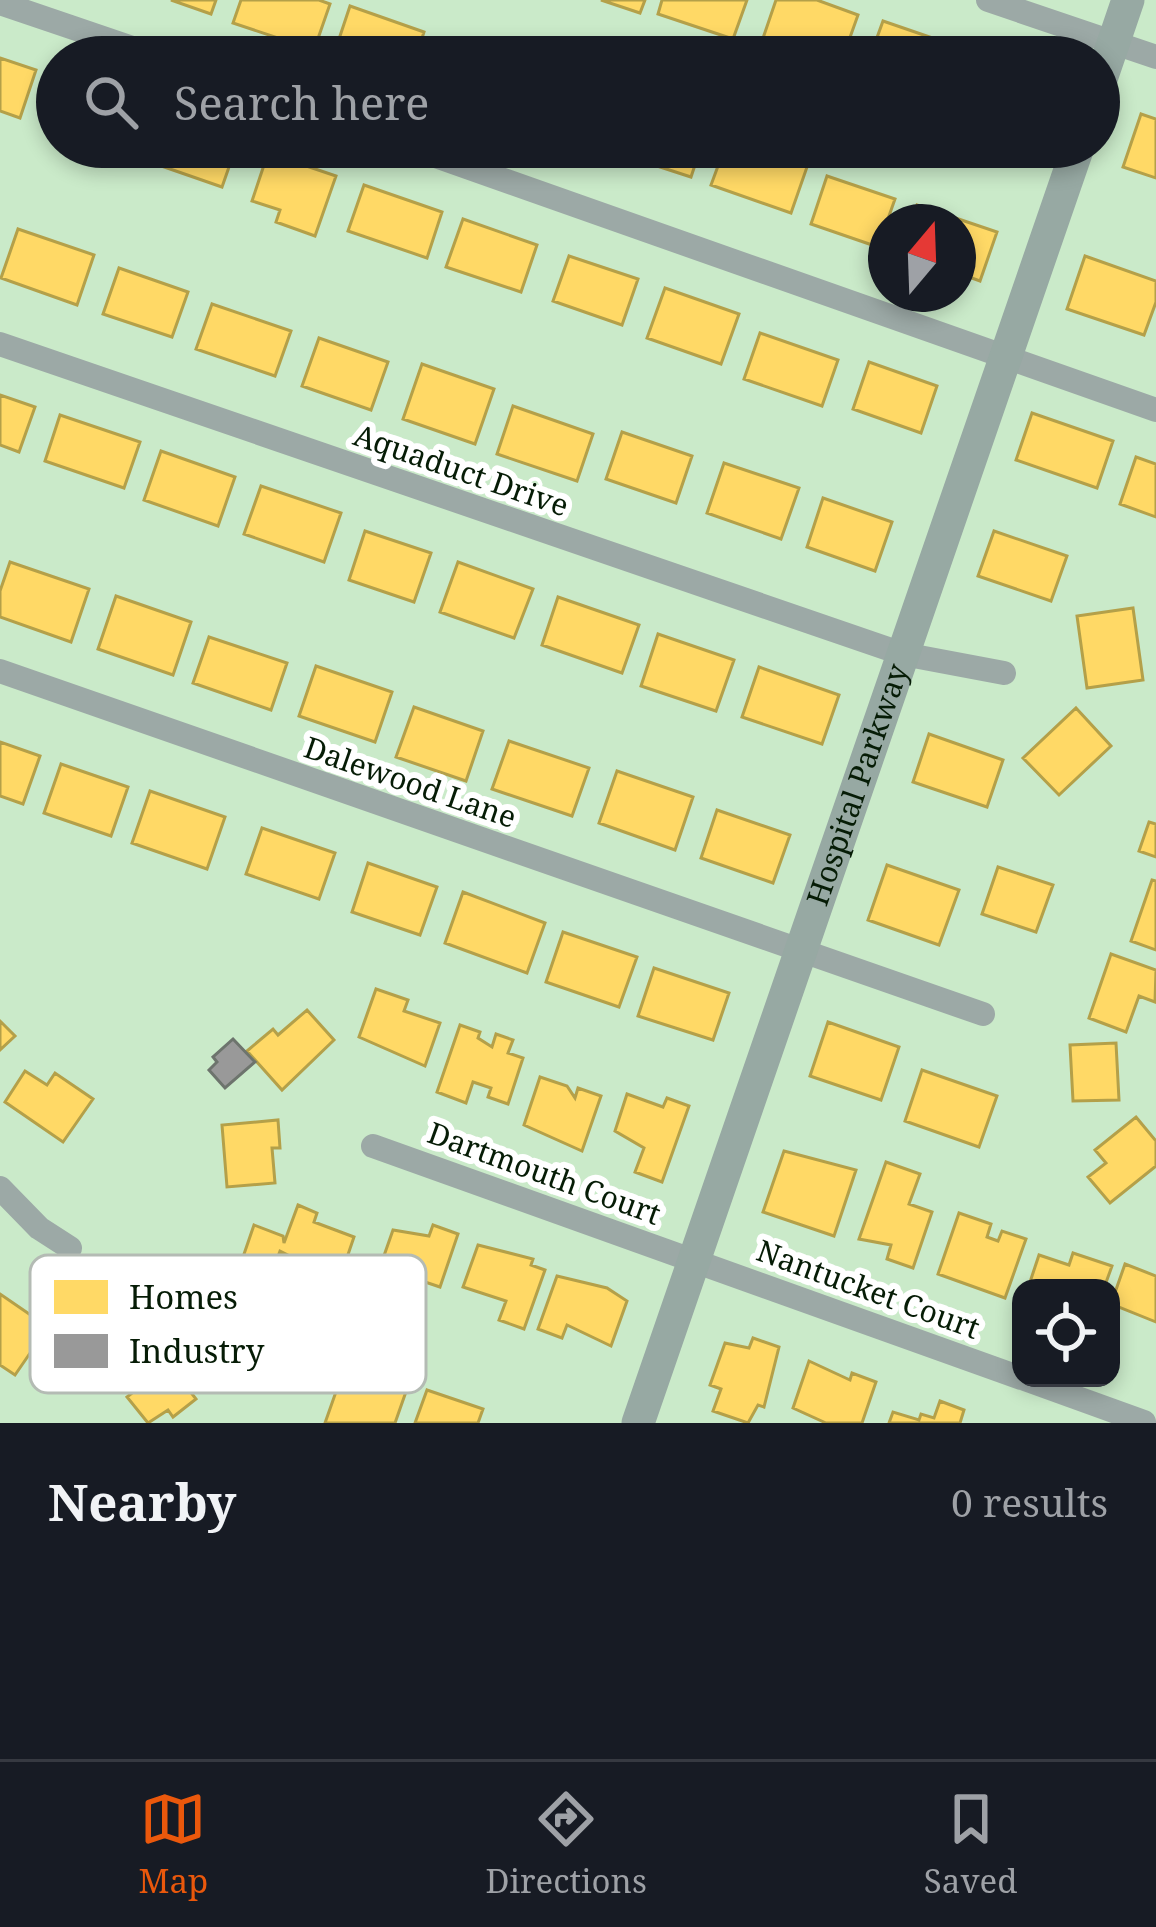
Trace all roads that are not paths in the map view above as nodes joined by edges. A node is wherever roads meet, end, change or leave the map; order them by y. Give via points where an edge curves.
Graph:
1 (988, 0) edge
2 (1128, 0) edge
3 (0, 3) edge
4 (97, 36) edge
5 (1090, 36) edge
6 (1116, 36) edge
7 (1120, 46) edge
8 (1156, 57) edge
9 (469, 168) edge
10 (1071, 168) edge
11 (0, 344) edge
12 (1004, 360) junction
13 (1156, 410) edge
14 (903, 654) junction
15 (0, 671) edge
16 (1004, 673) dead end
17 (800, 950) junction
18 (983, 1014) dead end
19 (373, 1146) dead end
20 (0, 1188) edge
21 (70, 1248) dead end
22 (694, 1260) junction
23 (1012, 1374) edge
24 (1047, 1387) edge
25 (1144, 1422) edge
26 (638, 1423) edge

1 - 5 street
2 - 6 street
3 - 4 street
7 - 8 street
9 - 12 street
10 - 12 street, Hospital Parkway
11 - 14 street, Aquaduct Drive
12 - 13 street
12 - 14 street, Hospital Parkway
14 - 16 street, Aquaduct Drive
14 - 17 street, Hospital Parkway
15 - 17 street, Dalewood Lane
17 - 18 street, Dalewood Lane
17 - 22 street, Hospital Parkway
19 - 22 street, Dartmouth Court
20 - 21 street
22 - 23 street, Nantucket Court
22 - 26 street, Hospital Parkway
24 - 25 street, Nantucket Court

